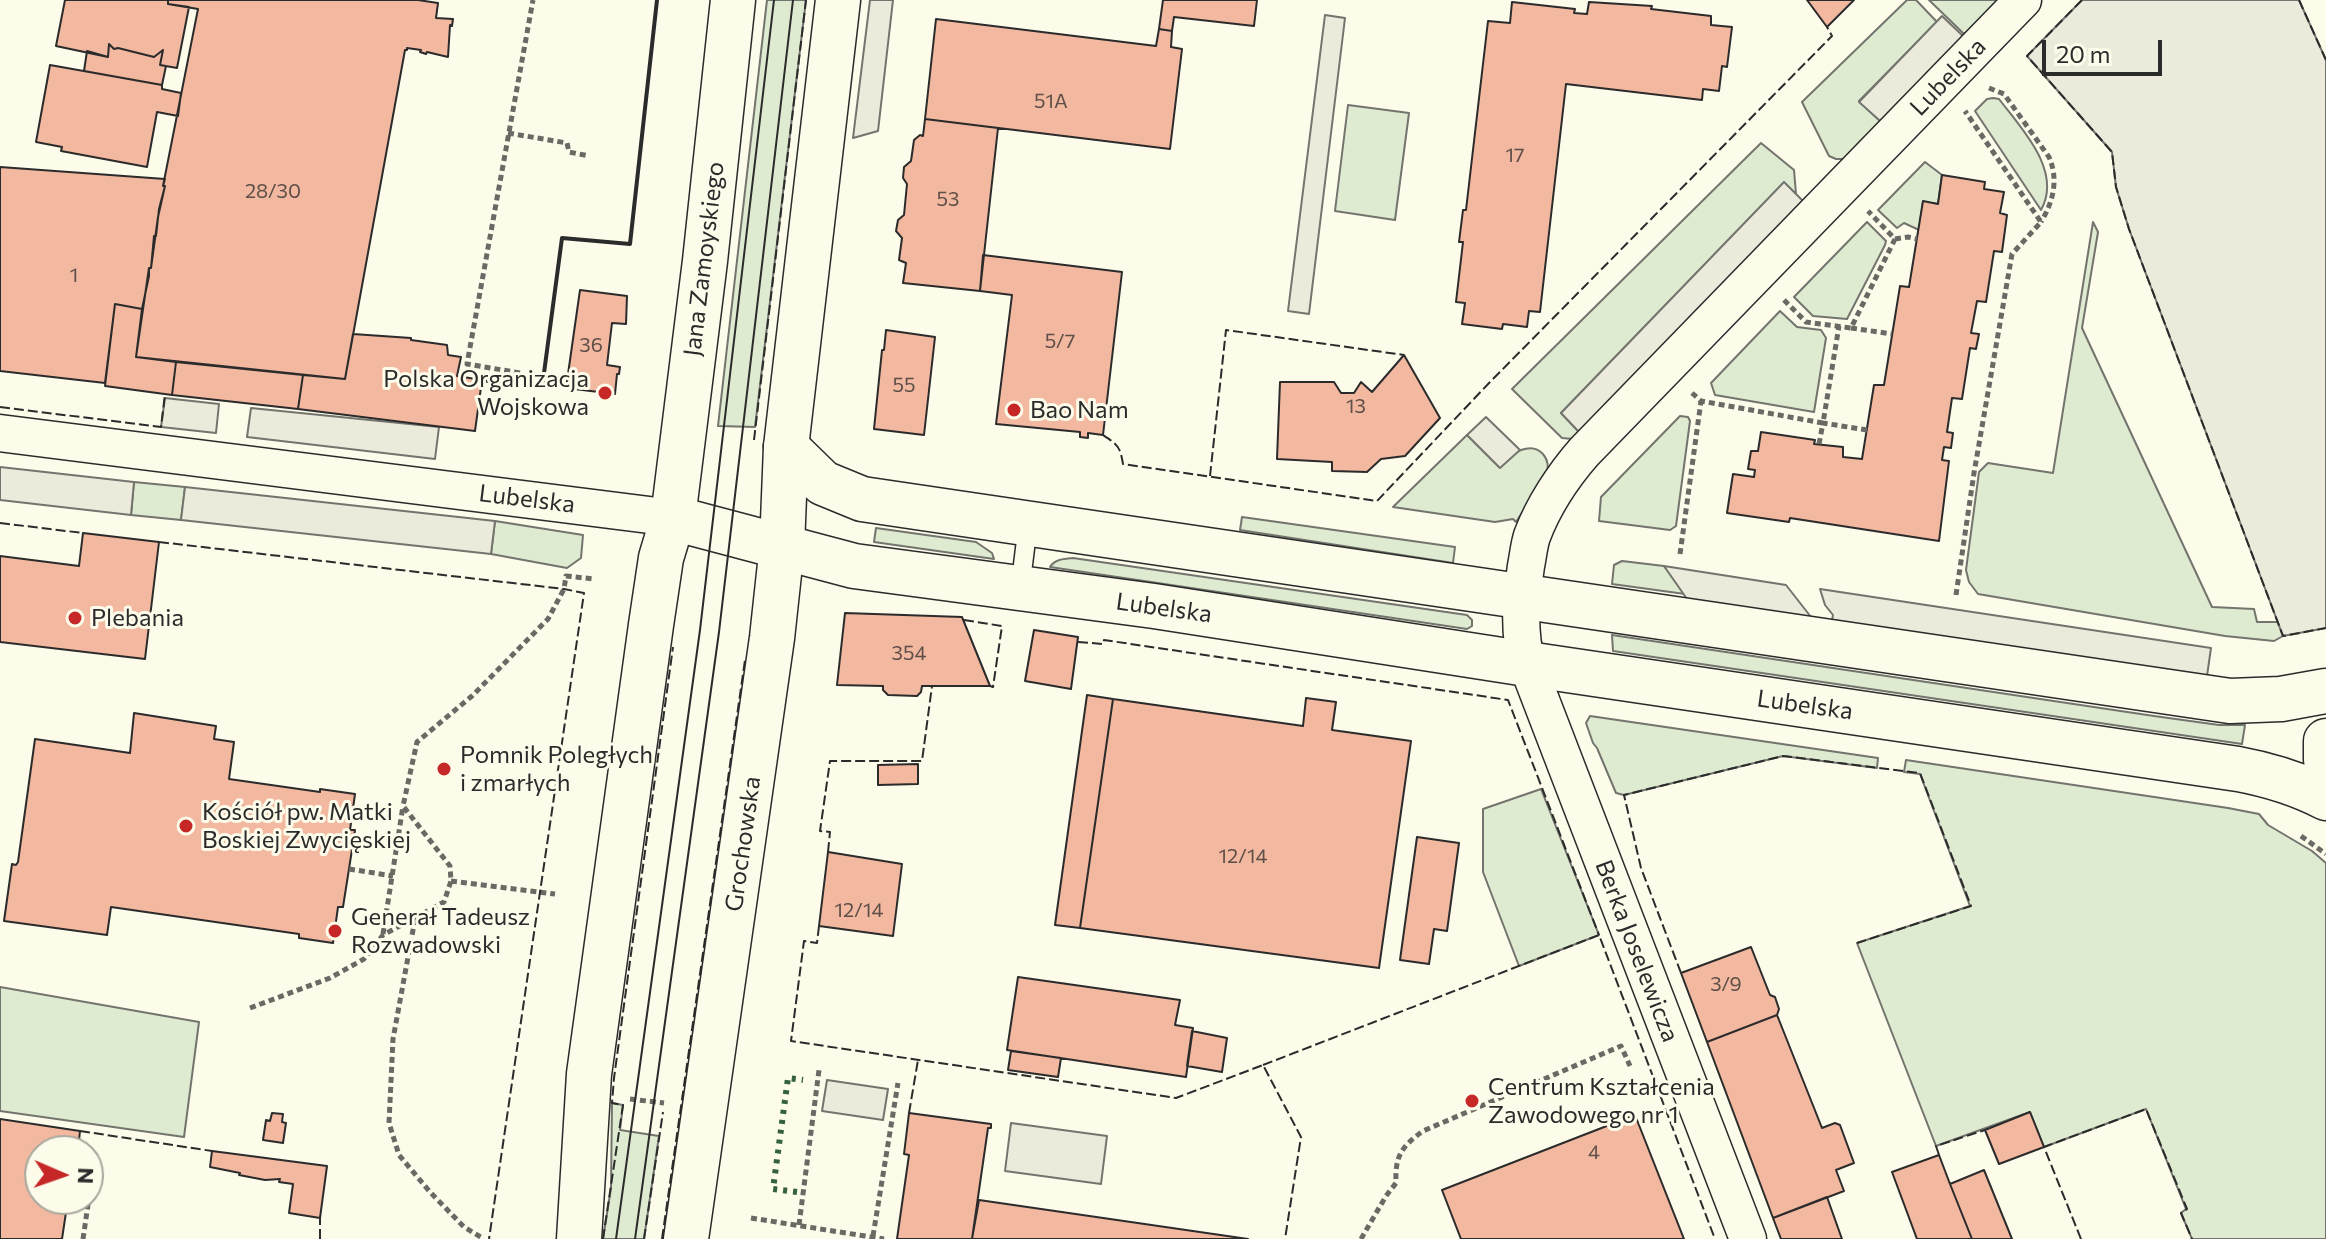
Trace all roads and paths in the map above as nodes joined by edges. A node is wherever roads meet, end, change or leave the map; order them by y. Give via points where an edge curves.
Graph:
1 (533, 0) edge
2 (733, 0) edge
3 (838, 0) edge
4 (2023, 0) edge
5 (1985, 87) dead end
6 (1964, 109) dead end
7 (508, 133) junction
8 (589, 156) dead end
9 (1867, 211) dead end
10 (2041, 222) junction
11 (1895, 239) junction
12 (1917, 239) dead end
13 (1783, 299) dead end
14 (1839, 326) junction
15 (1851, 328) junction
16 (1892, 334) dead end
17 (520, 373) dead end
18 (1692, 393) dead end
19 (1701, 401) junction
20 (1823, 423) junction
21 (1867, 430) dead end
22 (0, 433) edge
23 (1819, 444) dead end
24 (786, 447) junction
25 (673, 518) junction
26 (1028, 524) junction
27 (782, 546) junction
28 (1680, 554) dead end
29 (594, 579) dead end
30 (1020, 589) junction
31 (1956, 595) dead end
32 (1522, 597) junction
33 (1527, 664) junction
34 (2326, 691) edge
35 (2326, 741) edge
36 (2326, 760) edge
37 (2326, 798) edge
38 (403, 806) junction
39 (349, 869) dead end
40 (393, 876) junction
41 (451, 881) junction
42 (555, 894) dead end
43 (415, 918) junction
44 (383, 935) junction
45 (250, 1008) dead end
46 (1630, 1066) dead end
47 (819, 1070) dead end
48 (898, 1083) dead end
49 (620, 1097) dead end
50 (673, 1104) dead end
51 (87, 1215) edge
52 (751, 1218) dead end
53 (799, 1225) junction
54 (873, 1236) junction
55 (863, 1237) edge
56 (83, 1239) edge
57 (484, 1239) edge
58 (579, 1239) edge
59 (686, 1239) edge
60 (884, 1239) edge
61 (1361, 1239) edge
62 (1748, 1239) edge

1 - 7 path
2 - 25 street, Jana Zamoyskiego
3 - 24 street
4 - 32 street, Lubelska via 1574,463 1531,538
5 - 10 path via 2004,94 2054,169 2050,207
6 - 10 path
7 - 8 path via 567,143 569,152
7 - 17 path via 467,364
9 - 11 path
10 - 31 path via 2012,254
11 - 12 path
11 - 15 path
13 - 14 path via 1806,322
14 - 15 path
14 - 20 path
15 - 16 path
18 - 19 path
19 - 20 path
19 - 28 path
20 - 21 path
20 - 23 path
22 - 25 street, Lubelska
24 - 26 street via 823,483 862,499
24 - 27 street, Grochowska
25 - 27 street, Lubelska
25 - 58 street via 661,558 589,1074
26 - 30 lane
26 - 32 street
27 - 30 street, Lubelska via 854,566
27 - 59 street, Grochowska
29 - 38 path via 566,576 548,619 472,696 417,742
30 - 33 street, Lubelska
32 - 33 street, Lubelska via 1521,644
32 - 34 street via 2230,701
33 - 37 street, Lubelska via 2238,769 2272,775
33 - 62 street, Berka Joselewicza
35 - 36 street
38 - 40 path
38 - 41 path via 450,866
39 - 40 path
40 - 44 path
41 - 42 path
41 - 43 path via 444,902
43 - 44 path
43 - 57 path via 393,1039 389,1123 399,1155 464,1227
44 - 45 path via 364,959 330,978
46 - 61 path via 1621,1046 1423,1131 1399,1155 1396,1183
47 - 53 path
48 - 54 path
49 - 50 path
51 - 56 path
52 - 53 path
53 - 55 path
54 - 55 path
54 - 60 path

